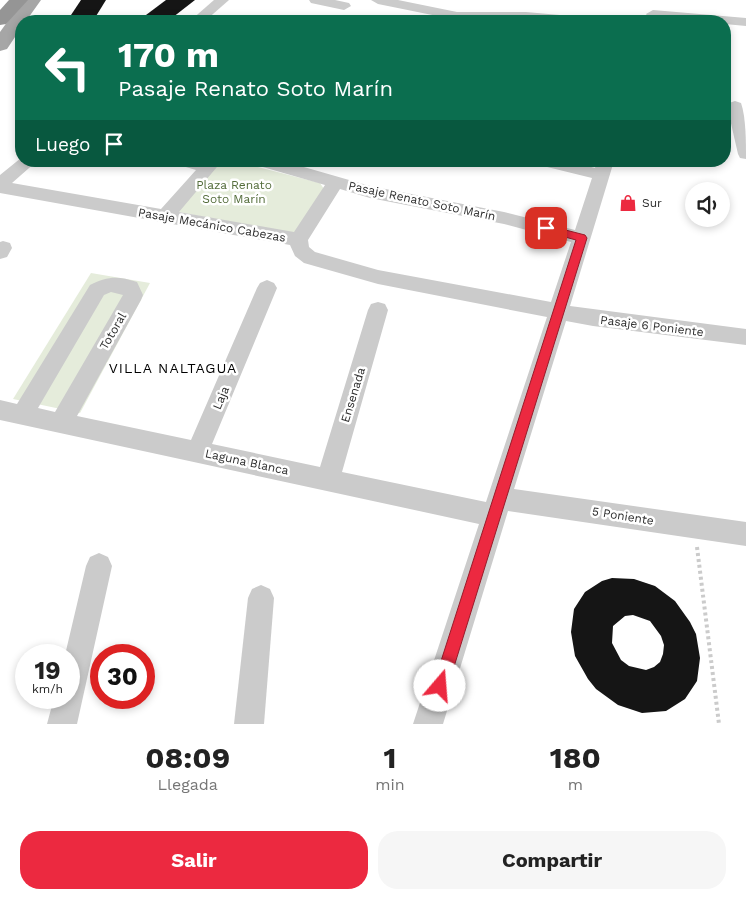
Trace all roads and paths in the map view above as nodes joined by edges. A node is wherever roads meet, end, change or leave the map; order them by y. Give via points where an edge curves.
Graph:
1 (7, 0) edge
2 (19, 0) edge
3 (32, 0) edge
4 (222, 0) edge
5 (316, 0) edge
6 (378, 0) edge
7 (346, 3) edge
8 (0, 10) edge
9 (653, 12) edge
10 (21, 15) edge
11 (205, 15) edge
12 (336, 15) edge
13 (452, 15) edge
14 (681, 15) edge
15 (0, 20) edge
16 (731, 20) edge
17 (746, 22) edge
18 (15, 24) edge
19 (0, 45) edge
20 (735, 106) edge
21 (731, 151) edge
22 (746, 153) edge
23 (22, 167) edge
24 (209, 167) edge
25 (283, 167) edge
26 (604, 168) edge
27 (335, 182) junction
28 (0, 185) edge
29 (165, 216) junction
30 (582, 238) junction
31 (299, 240) junction
32 (267, 288) dead end
33 (378, 310) dead end
34 (558, 312) junction
35 (746, 337) edge
36 (11, 412) edge
37 (61, 423) junction
38 (198, 452) junction
39 (328, 480) junction
40 (497, 507) junction
41 (694, 527) junction
42 (746, 534) edge
43 (99, 566) dead end
44 (261, 598) dead end
45 (80, 646) edge
46 (65, 709) edge
47 (62, 724) edge
48 (249, 724) edge
49 (428, 724) edge
50 (719, 724) edge

1 - 8 highway
2 - 15 highway
3 - 10 main road
4 - 11 street
5 - 7 street
6 - 13 street
7 - 12 street
9 - 14 street
16 - 17 street
18 - 19 main road
20 - 22 street
21 - 22 street
23 - 28 street
24 - 29 street
25 - 27 street, Pasaje Renato Soto Marín
26 - 30 street
27 - 30 street, Pasaje Renato Soto Marín
27 - 31 street
28 - 29 street, Pasaje Mecánico Cabezas
29 - 31 street, Pasaje Mecánico Cabezas
30 - 34 street
31 - 34 street, Pasaje Mecánico Cabezas via 299,248 305,256 359,272
32 - 38 street, Laja
33 - 39 street, Ensenada
34 - 35 street, Pasaje 6 Poniente
34 - 40 street
36 - 37 street, Laguna Blanca
36 - 37 street, Totoral via 98,290 114,283 130,287 133,290 131,300
37 - 38 street, Laguna Blanca
38 - 39 street, Laguna Blanca
39 - 40 street, Laguna Blanca
40 - 41 street, 5 Poniente
40 - 49 street
41 - 42 street, 5 Poniente
41 - 50 path
43 - 45 street
44 - 48 street
46 - 47 street

